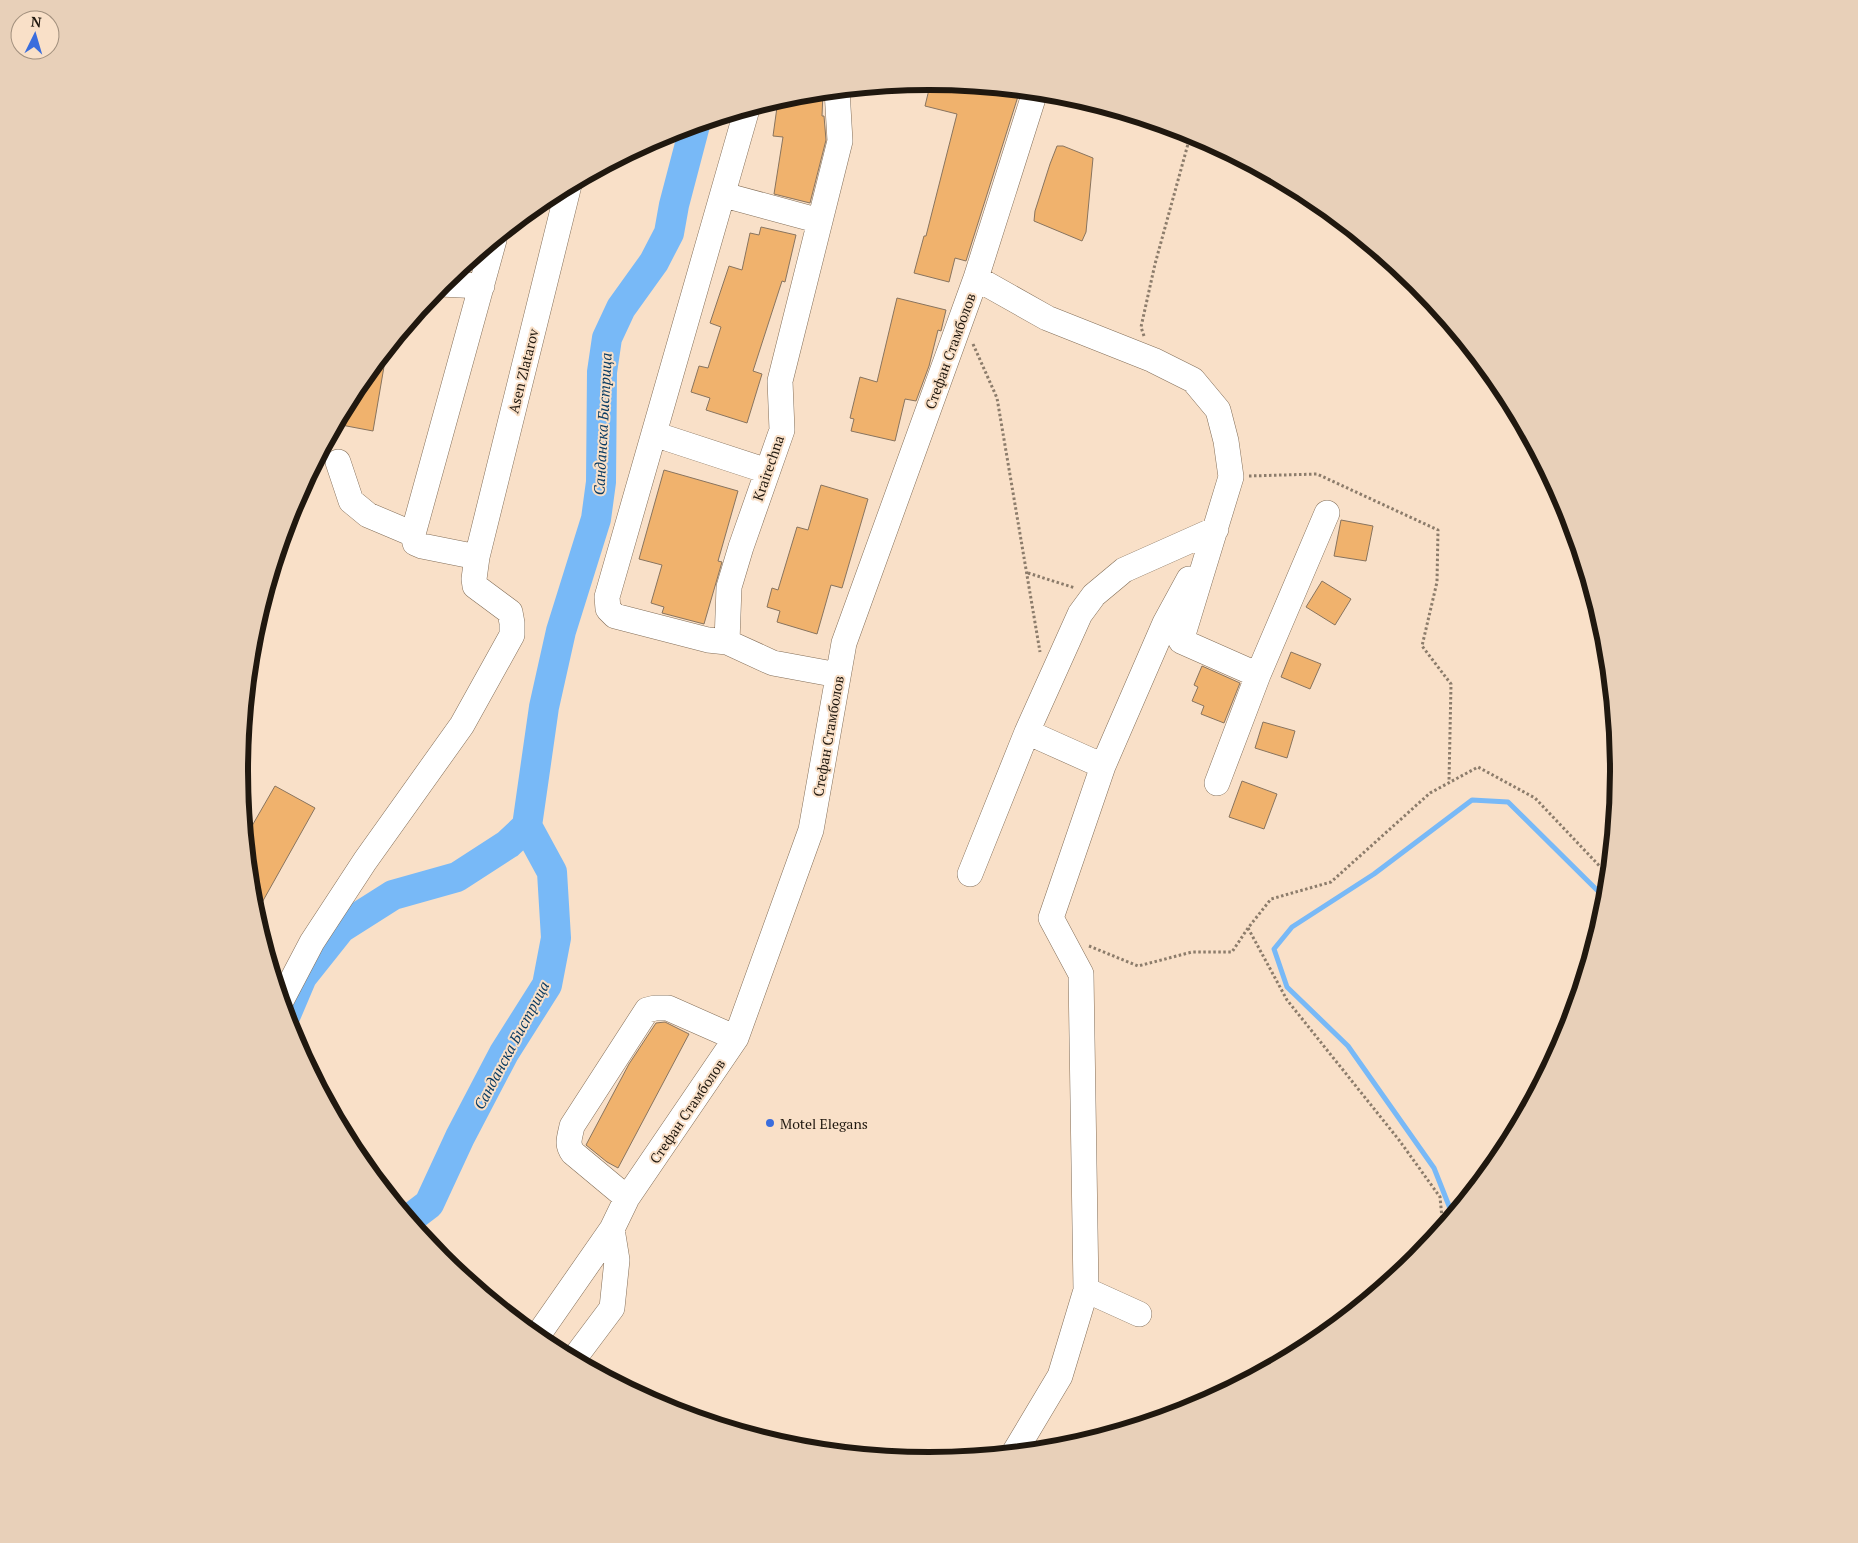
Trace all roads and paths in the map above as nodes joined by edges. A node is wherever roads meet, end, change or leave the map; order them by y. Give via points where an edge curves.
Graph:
1 (837, 96) edge
2 (1034, 99) edge
3 (745, 115) edge
4 (1189, 141) edge
5 (567, 194) edge
6 (724, 195) junction
7 (820, 221) junction
8 (492, 250) edge
9 (976, 278) junction
10 (453, 285) edge
11 (482, 286) junction
12 (962, 319) junction
13 (1153, 360) junction
14 (654, 434) junction
15 (338, 462) dead end
16 (767, 472) junction
17 (1231, 477) junction
18 (1327, 513) dead end
19 (1216, 529) junction
20 (413, 534) junction
21 (477, 557) junction
22 (1028, 573) junction
23 (1094, 595) junction
24 (727, 642) junction
25 (1040, 653) dead end
26 (838, 675) junction
27 (1258, 675) junction
28 (1027, 732) junction
29 (1103, 766) junction
30 (1449, 782) junction
31 (1217, 783) dead end
32 (1603, 870) edge
33 (970, 874) dead end
34 (1057, 928) junction
35 (1248, 928) junction
36 (285, 994) edge
37 (736, 1038) junction
38 (627, 1198) junction
39 (1442, 1220) edge
40 (612, 1229) junction
41 (1086, 1290) junction
42 (1139, 1314) dead end
43 (541, 1331) edge
44 (577, 1355) edge
45 (1018, 1447) edge

1 - 7 street, Krairechna via 840,141
2 - 9 street, Стефан Стамболов
3 - 6 street
4 - 13 path via 1141,327
5 - 21 street, Asen Zlatarov
6 - 7 street
6 - 14 street
7 - 16 street, Krairechna via 780,381 782,430
8 - 11 street
9 - 12 street, Стефан Стамболов
9 - 13 street via 1047,318
10 - 11 street
11 - 20 street
12 - 22 path via 997,398
12 - 26 street, Стефан Стамболов via 844,643
13 - 17 street via 1193,380 1218,410
14 - 16 street
14 - 24 street via 607,597 608,609 615,616
15 - 20 street via 351,501 368,515
16 - 24 street, Krairechna via 729,587
17 - 19 street
17 - 30 path via 1317,474 1438,530 1437,582 1422,646 1451,684
18 - 27 street
19 - 23 street via 1124,570
19 - 27 street via 1181,641
19 - 29 street via 1165,623
20 - 21 street via 414,543 422,546
21 - 36 street, Asen Zlatarov via 475,586 510,612 512,635 462,726 365,861 312,942
22 - 23 path
22 - 25 path
23 - 28 street via 1080,614
24 - 26 street via 773,663
26 - 37 street, Стефан Стамболов via 811,830
27 - 31 street
28 - 29 street
28 - 33 street
29 - 34 street
30 - 32 path via 1478,767 1535,798
30 - 35 path via 1430,793 1331,882 1271,899
34 - 35 path via 1138,966 1192,952 1232,952
34 - 41 street via 1082,974
35 - 39 path via 1287,1000 1400,1140 1440,1196
37 - 38 street, Стефан Стамболов
37 - 38 street via 668,1008 647,1010 572,1126 568,1142 573,1154
38 - 40 street, Стефан Стамболов
40 - 43 street, Стефан Стамболов
40 - 44 street via 617,1260 612,1308
41 - 42 street
41 - 45 street via 1060,1376

